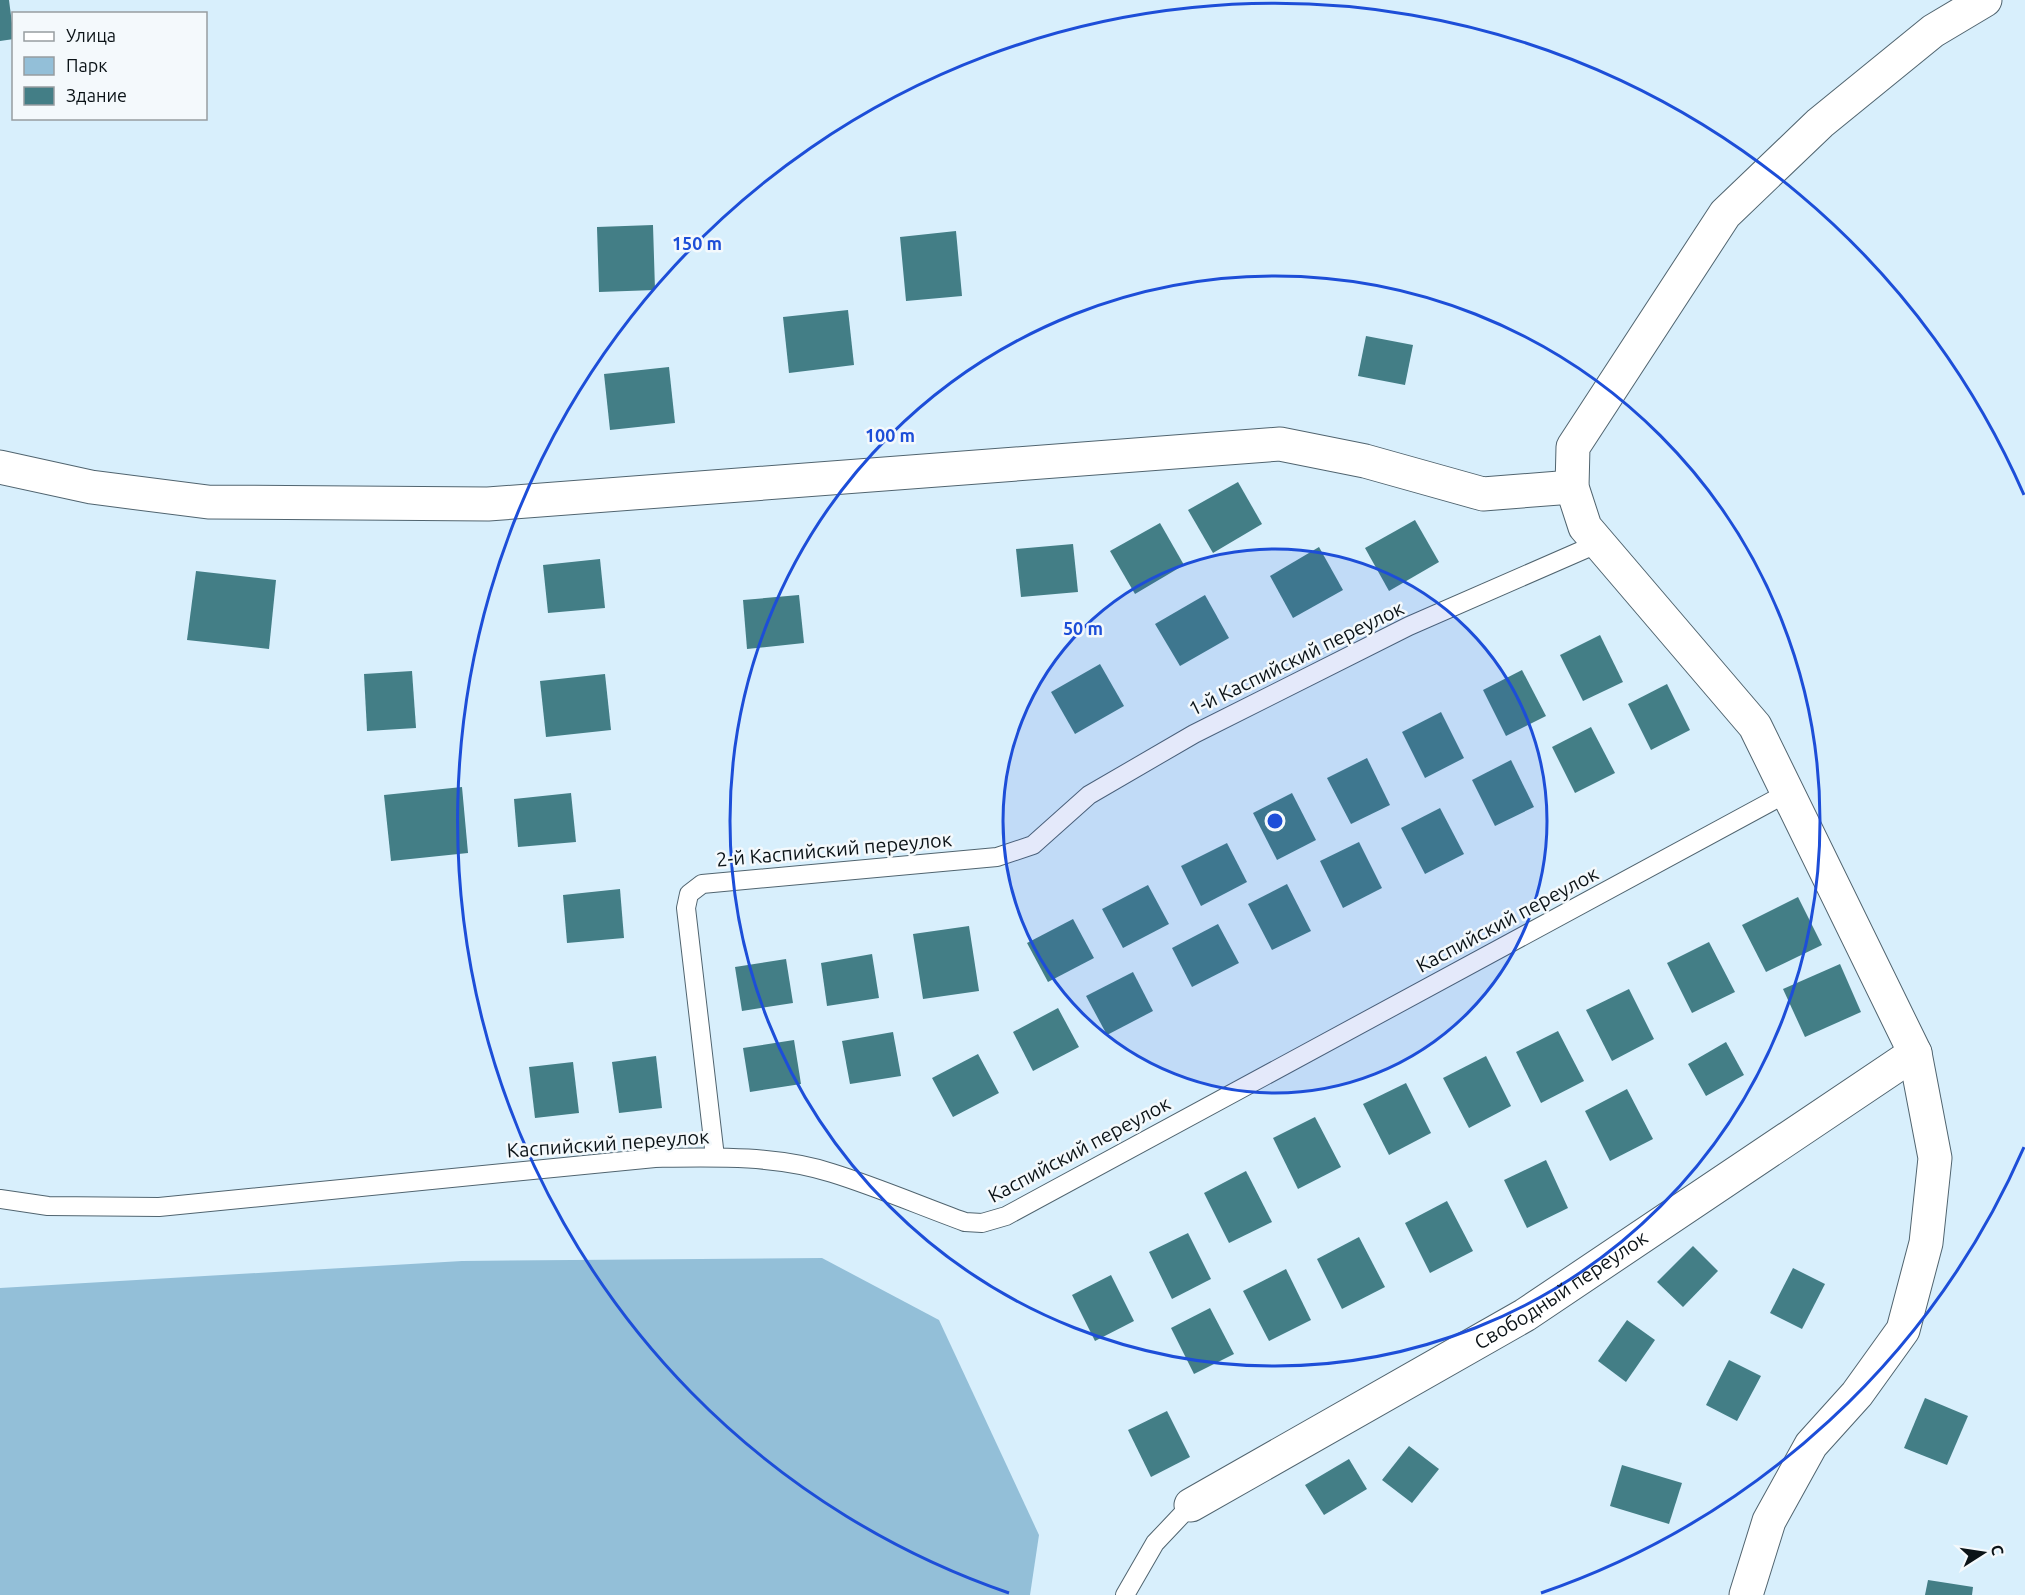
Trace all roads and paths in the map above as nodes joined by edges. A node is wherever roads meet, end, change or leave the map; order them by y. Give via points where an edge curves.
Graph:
1 (1985, 0) edge
2 (0, 467) edge
3 (1572, 487) junction
4 (1599, 543) junction
5 (1787, 793) junction
6 (1033, 845) joint
7 (1914, 1053) junction
8 (715, 1157) junction
9 (0, 1199) edge
10 (1191, 1505) joint
11 (1125, 1595) edge
12 (1746, 1595) edge

1 - 3 street via 1933,31 1829,116 1725,214 1573,447
2 - 3 street via 91,487 208,502 488,504 1280,444 1365,461 1483,494
3 - 4 street via 1585,527
4 - 5 street via 1755,726
4 - 6 lane, 1-й Каспийский переулок via 1409,626 1194,734 1089,795
5 - 7 street
5 - 8 lane, Каспийский переулок via 1006,1216 965,1222 831,1172
6 - 8 lane, 2-й Каспийский переулок via 996,857 702,884 689,894 686,908
7 - 10 street, Свободный переулок via 1525,1316
7 - 12 street via 1935,1158 1926,1243 1903,1330 1857,1394 1811,1445 1769,1521
8 - 9 lane, Каспийский переулок via 655,1158 159,1207 48,1206
10 - 11 lane via 1155,1543

